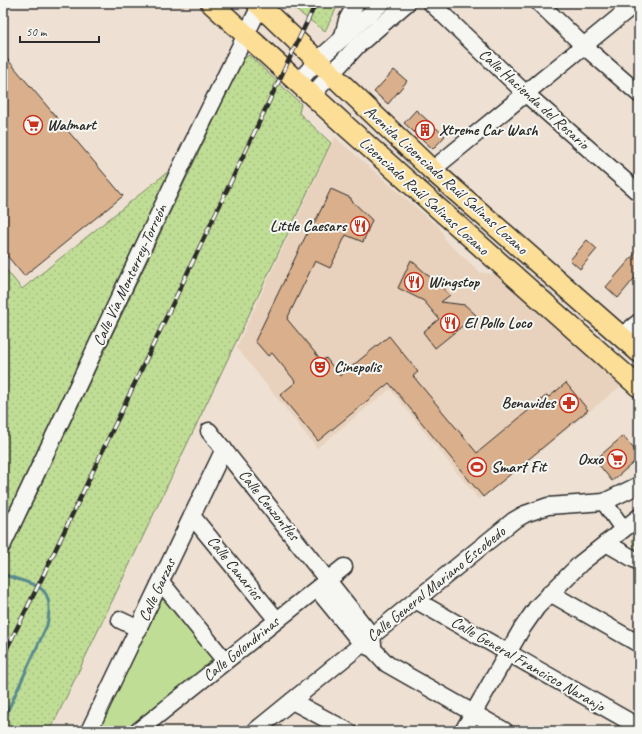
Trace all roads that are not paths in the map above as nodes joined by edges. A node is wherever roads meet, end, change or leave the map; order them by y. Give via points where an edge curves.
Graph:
1 (211, 3) edge
2 (356, 3) edge
3 (382, 3) edge
4 (407, 3) edge
5 (431, 3) edge
6 (539, 3) edge
7 (636, 3) edge
8 (258, 4) edge
9 (247, 35) junction
10 (343, 36) junction
11 (584, 46) junction
12 (324, 67) junction
13 (298, 82) junction
14 (525, 93) junction
15 (639, 94) edge
16 (312, 95) junction
17 (432, 170) junction
18 (639, 193) edge
19 (639, 322) edge
20 (583, 336) junction
21 (621, 336) junction
22 (639, 352) edge
23 (639, 371) edge
24 (639, 386) edge
25 (209, 431) dead end
26 (224, 449) junction
27 (639, 485) edge
28 (604, 502) junction
29 (192, 516) junction
30 (639, 517) edge
31 (623, 529) junction
32 (606, 543) junction
33 (3, 544) edge
34 (639, 562) edge
35 (344, 567) dead end
36 (161, 582) junction
37 (322, 584) junction
38 (550, 593) junction
39 (416, 601) junction
40 (120, 620) dead end
41 (277, 620) junction
42 (138, 629) junction
43 (369, 643) junction
44 (639, 644) edge
45 (508, 652) junction
46 (225, 661) junction
47 (292, 701) junction
48 (473, 713) junction
49 (639, 727) edge
50 (89, 731) edge
51 (138, 731) edge
52 (255, 731) edge
53 (348, 731) edge
54 (463, 731) edge
55 (504, 731) edge

1 - 9 main road, Licenciado Raúl Salinas Lozano
2 - 10 street via 347,20
3 - 10 street
4 - 12 street via 357,46
5 - 14 street, Calle Hacienda del Rosario
6 - 11 street
7 - 11 street
8 - 9 street, Calle Vía Monterrey-Torreón
8 - 12 main road, Avenida Licenciado Raúl Salinas Lozano
9 - 13 main road, Licenciado Raúl Salinas Lozano
9 - 33 street, Calle Vía Monterrey-Torreón via 189,150
10 - 12 street
11 - 14 street
11 - 15 street
12 - 13 street
12 - 16 street
12 - 17 main road, Avenida Licenciado Raúl Salinas Lozano
13 - 16 main road, Licenciado Raúl Salinas Lozano
14 - 17 street
14 - 18 street, Calle Hacienda del Rosario
16 - 20 main road, Licenciado Raúl Salinas Lozano
17 - 21 main road, Avenida Licenciado Raúl Salinas Lozano
19 - 21 street
20 - 23 main road via 592,335 602,340
20 - 24 main road, Licenciado Raúl Salinas Lozano
21 - 22 main road, Avenida Licenciado Raúl Salinas Lozano
25 - 26 street, Calle Cenzontles
26 - 29 street, Calle Garzas
26 - 37 street, Calle Cenzontles
27 - 28 street, Calle General Mariano Escobedo
28 - 31 street
28 - 39 street, Calle General Mariano Escobedo via 548,506 525,514 513,521
29 - 36 street, Calle Garzas
29 - 41 street, Calle Canarios
30 - 31 street
31 - 32 street
32 - 34 street
32 - 38 street
35 - 37 street, Calle Golondrinas
36 - 42 street, Calle Garzas
36 - 46 street
37 - 41 street, Calle Golondrinas
37 - 43 street, Calle Cenzontles
38 - 44 street
38 - 45 street via 531,614
39 - 43 street, Calle General Mariano Escobedo
39 - 45 street, Calle General Francisco Naranjo
40 - 42 street
41 - 46 street, Calle Golondrinas
42 - 50 street, Calle Garzas
43 - 47 street, Calle General Mariano Escobedo
43 - 48 street, Calle Cenzontles via 387,664 400,673
45 - 48 street
45 - 49 street, Calle General Francisco Naranjo
46 - 51 street, Calle Golondrinas
47 - 52 street, Calle General Mariano Escobedo
47 - 53 street
48 - 54 street
48 - 55 street, Calle Cenzontles

